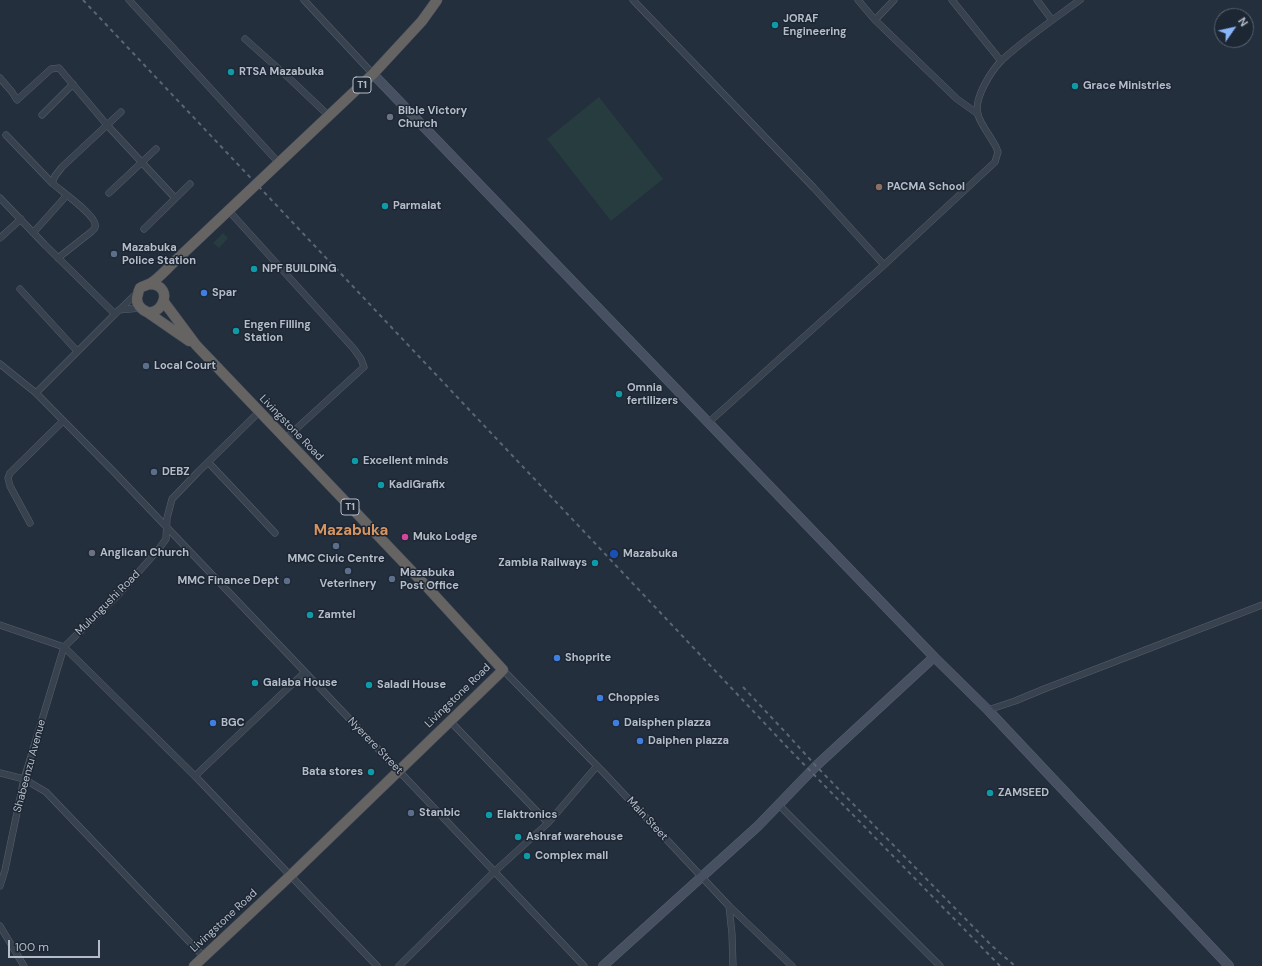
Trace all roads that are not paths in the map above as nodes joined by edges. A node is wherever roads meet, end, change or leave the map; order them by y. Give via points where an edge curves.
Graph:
1 (129, 0) edge
2 (304, 0) edge
3 (438, 0) edge
4 (633, 0) edge
5 (858, 0) edge
6 (894, 0) edge
7 (952, 0) edge
8 (1037, 0) edge
9 (1080, 0) edge
10 (875, 20) junction
11 (1052, 20) junction
12 (246, 39) dead end
13 (1001, 61) junction
14 (373, 74) junction
15 (0, 78) edge
16 (73, 84) junction
17 (121, 112) dead end
18 (978, 114) junction
19 (42, 115) dead end
20 (329, 116) junction
21 (107, 125) junction
22 (6, 135) dead end
23 (156, 149) dead end
24 (141, 161) junction
25 (279, 163) junction
26 (52, 183) junction
27 (190, 184) dead end
28 (109, 193) dead end
29 (67, 195) junction
30 (0, 198) edge
31 (175, 198) junction
32 (229, 211) junction
33 (21, 219) junction
34 (144, 229) dead end
35 (33, 233) junction
36 (0, 238) edge
37 (58, 258) junction
38 (174, 262) junction
39 (884, 264) junction
40 (149, 284) junction
41 (20, 289) dead end
42 (161, 289) junction
43 (138, 293) junction
44 (164, 302) junction
45 (142, 309) junction
46 (117, 312) junction
47 (196, 345) junction
48 (77, 351) junction
49 (0, 364) edge
50 (36, 393) junction
51 (259, 412) junction
52 (63, 421) junction
53 (708, 423) junction
54 (285, 439) junction
55 (208, 462) junction
56 (30, 523) dead end
57 (166, 527) junction
58 (275, 533) dead end
59 (1262, 605) edge
60 (0, 625) edge
61 (64, 647) junction
62 (934, 657) junction
63 (503, 670) junction
64 (305, 672) junction
65 (988, 710) junction
66 (450, 720) junction
67 (597, 766) junction
68 (399, 771) junction
69 (0, 773) edge
70 (195, 776) junction
71 (24, 779) junction
72 (779, 805) junction
73 (548, 823) junction
74 (494, 872) junction
75 (290, 876) junction
76 (702, 878) junction
77 (0, 886) edge
78 (729, 906) junction
79 (0, 926) edge
80 (203, 956) junction
81 (24, 966) edge
82 (194, 966) edge
83 (377, 966) edge
84 (399, 966) edge
85 (584, 966) edge
86 (603, 966) edge
87 (733, 966) edge
88 (792, 966) edge
89 (940, 966) edge
90 (1229, 966) edge

1 - 25 street
2 - 14 street
3 - 14 highway, T1
4 - 39 street
5 - 10 street
6 - 10 street
7 - 13 street
8 - 11 street
9 - 11 street
10 - 18 street via 957,99
11 - 13 street
12 - 20 street
13 - 18 street via 981,92 977,103
14 - 20 highway, T1
14 - 53 main road
15 - 16 street via 17,100 51,69 59,68
16 - 19 street
16 - 21 street
17 - 21 street
18 - 39 street via 998,152 995,162
20 - 25 highway, T1
21 - 24 street
21 - 26 street via 62,167
22 - 26 street
23 - 24 street
24 - 28 street
24 - 31 street
25 - 32 highway, T1
26 - 29 street
27 - 31 street
29 - 35 street
29 - 37 street via 88,213 96,225 91,232
30 - 33 street
31 - 34 street
32 - 38 highway, T1
32 - 54 street via 354,349 364,367
33 - 35 street
33 - 36 street
35 - 37 street
37 - 46 street
38 - 40 highway, T1
38 - 42 highway, T1
39 - 53 street
40 - 42 highway
40 - 43 highway, T1 via 142,287
41 - 48 street
42 - 44 highway, Livingstone Road / T1
43 - 45 highway via 138,303
43 - 46 street
44 - 45 highway via 153,312
44 - 47 highway, Livingstone Road / T1
45 - 46 street
45 - 47 highway, Livingstone Road / T1
46 - 48 street
47 - 51 highway, Livingstone Road / T1
48 - 50 street
49 - 50 street, Nyerere Street
50 - 52 street, Nyerere Street
51 - 54 highway, Livingstone Road / T1
51 - 55 street, Mulungushi Road
52 - 56 street via 10,473 8,478
52 - 57 street, Nyerere Street
53 - 62 main road
54 - 63 highway, Livingstone Road / T1
55 - 57 street, Mulungushi Road via 172,499
55 - 58 street
57 - 61 street, Mulungushi Road via 166,539 158,550 118,595
57 - 64 street, Nyerere Street
59 - 65 street
60 - 61 street
61 - 70 street
61 - 71 street, Shabeenzu Avenue
62 - 65 main road
62 - 72 main road via 816,766
63 - 66 highway, Livingstone Road
63 - 67 street, Main Steet
64 - 68 street, Nyerere Street
64 - 70 street
65 - 90 main road
66 - 68 highway, Livingstone Road
66 - 73 street
67 - 73 street
67 - 76 street, Main Steet
68 - 74 street, Nyerere Street
68 - 75 highway, Livingstone Road
69 - 71 street
70 - 75 street
71 - 77 street, Shabeenzu Avenue
71 - 80 street via 46,792
72 - 76 main road
72 - 89 street
73 - 74 street
74 - 84 street
74 - 85 street, Nyerere Street
75 - 80 highway, Livingstone Road
75 - 83 street
76 - 78 street, Main Steet
76 - 86 main road
78 - 87 street
78 - 88 street, Main Steet
79 - 81 street
80 - 82 highway, Livingstone Road

